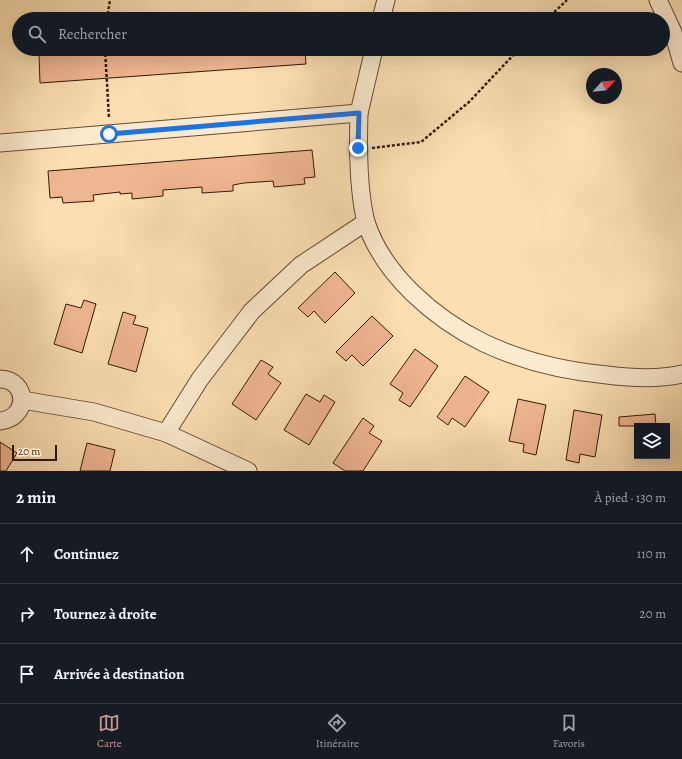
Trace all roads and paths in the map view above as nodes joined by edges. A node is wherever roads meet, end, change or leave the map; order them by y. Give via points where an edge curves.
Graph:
1 (110, 0) edge
2 (386, 0) edge
3 (567, 0) edge
4 (658, 0) edge
5 (108, 12) edge
6 (383, 12) edge
7 (554, 12) edge
8 (664, 12) edge
9 (670, 26) edge
10 (105, 56) edge
11 (372, 56) edge
12 (512, 56) edge
13 (682, 63) edge
14 (359, 113) junction
15 (109, 134) junction
16 (0, 142) edge
17 (0, 148) edge
18 (358, 148) junction
19 (366, 222) junction
20 (682, 374) edge
21 (0, 379) edge
22 (22, 400) junction
23 (0, 421) edge
24 (166, 434) junction
25 (248, 471) edge

1 - 5 path
2 - 6 street
3 - 7 path
4 - 8 street
9 - 13 street
10 - 15 path
11 - 14 street
12 - 18 path via 469,102 421,142 384,148
14 - 15 street
14 - 18 street
15 - 16 street
16 - 17 street
18 - 19 street
19 - 20 street via 381,254 402,282 444,318 484,342 532,361 588,373 633,378
19 - 24 street via 301,265 252,311 200,379
21 - 22 street via 12,382 21,393
22 - 23 street via 21,407 13,417
22 - 24 street via 94,412
24 - 25 street

